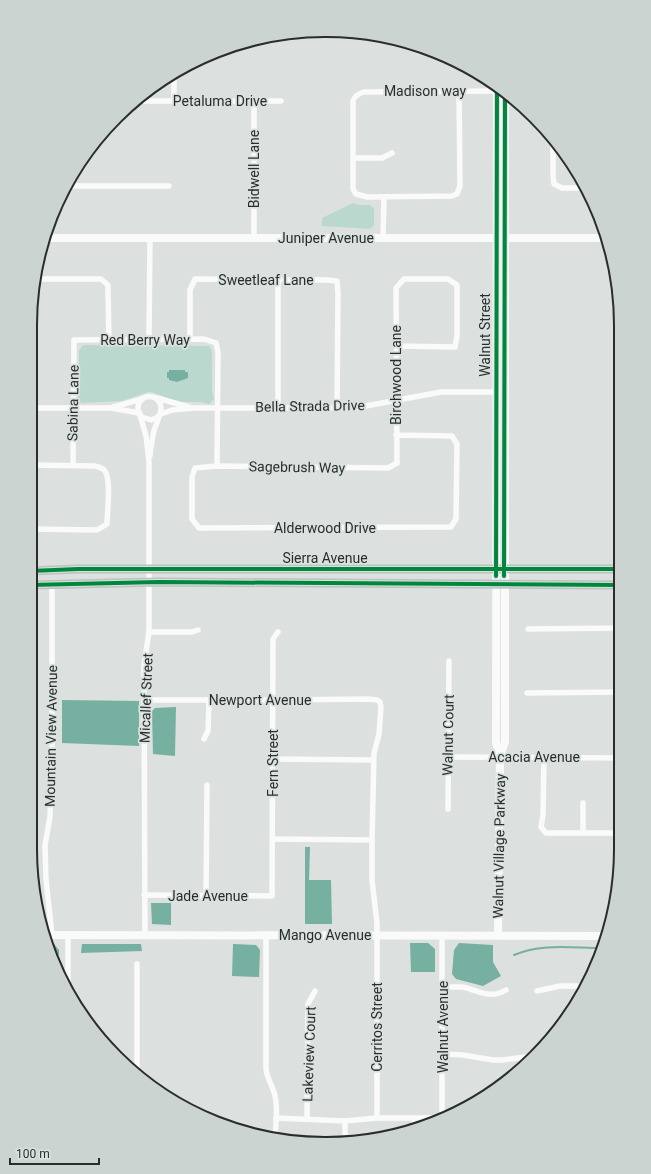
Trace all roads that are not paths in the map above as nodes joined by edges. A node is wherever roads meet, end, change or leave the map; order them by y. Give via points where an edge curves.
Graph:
1 (174, 80) edge
2 (492, 90) edge
3 (459, 92) junction
4 (499, 96) edge
5 (145, 101) edge
6 (174, 101) junction
7 (254, 101) junction
8 (281, 101) dead end
9 (553, 149) edge
10 (392, 152) dead end
11 (354, 158) junction
12 (73, 186) edge
13 (169, 186) dead end
14 (579, 188) edge
15 (384, 196) junction
16 (51, 238) edge
17 (150, 238) junction
18 (254, 238) junction
19 (383, 238) junction
20 (501, 238) junction
21 (600, 238) edge
22 (41, 280) edge
23 (278, 280) junction
24 (190, 339) junction
25 (74, 340) joint
26 (109, 340) junction
27 (149, 340) junction
28 (397, 346) junction
29 (496, 392) junction
30 (154, 397) junction
31 (143, 398) junction
32 (397, 400) junction
33 (73, 407) junction
34 (37, 408) edge
35 (111, 408) junction
36 (195, 408) junction
37 (218, 408) junction
38 (278, 408) junction
39 (337, 408) junction
40 (139, 414) junction
41 (159, 416) junction
42 (396, 435) junction
43 (149, 462) junction
44 (397, 463) joint
45 (37, 465) edge
46 (73, 465) junction
47 (217, 466) junction
48 (198, 528) joint
49 (37, 529) edge
50 (148, 569) junction
51 (500, 569) junction
52 (614, 569) edge
53 (37, 571) edge
54 (149, 582) junction
55 (52, 584) junction
56 (500, 584) junction
57 (37, 585) edge
58 (614, 585) edge
59 (614, 628) edge
60 (528, 629) dead end
61 (198, 630) dead end
62 (149, 632) junction
63 (278, 632) dead end
64 (449, 661) dead end
65 (614, 692) edge
66 (527, 693) dead end
67 (144, 700) junction
68 (209, 700) junction
69 (273, 700) junction
70 (204, 739) dead end
71 (448, 757) junction
72 (500, 757) junction
73 (544, 757) junction
74 (614, 758) edge
75 (273, 760) junction
76 (373, 760) junction
77 (207, 785) dead end
78 (583, 803) dead end
79 (448, 809) dead end
80 (583, 832) junction
81 (614, 832) edge
82 (273, 839) junction
83 (372, 840) junction
84 (144, 895) junction
85 (206, 896) junction
86 (272, 896) joint
87 (48, 925) edge
88 (266, 934) junction
89 (50, 935) edge
90 (68, 935) junction
91 (145, 935) junction
92 (377, 935) junction
93 (442, 935) junction
94 (498, 935) junction
95 (600, 936) edge
96 (137, 964) dead end
97 (68, 978) edge
98 (579, 986) edge
99 (443, 987) junction
100 (506, 990) dead end
101 (315, 991) dead end
102 (537, 991) dead end
103 (442, 1054) junction
104 (526, 1057) edge
105 (137, 1067) edge
106 (443, 1112) edge
107 (276, 1118) junction
108 (376, 1118) junction
109 (307, 1119) junction
110 (414, 1119) junction
111 (427, 1119) edge
112 (345, 1121) junction
113 (414, 1123) edge
114 (275, 1132) edge
115 (345, 1136) edge

1 - 6 street
2 - 3 street, Madison way
3 - 11 street, Madison way via 364,92 355,97
3 - 15 street via 460,186 456,194
4 - 20 street, Walnut Street
5 - 6 street, Petaluma Drive
6 - 7 street, Petaluma Drive
7 - 8 street, Petaluma Drive
7 - 18 street, Bidwell Lane
9 - 14 street via 554,184 562,188
10 - 11 street via 382,158
11 - 15 street via 353,189 356,194 367,197
12 - 13 street
15 - 19 street
16 - 17 street, Juniper Avenue
17 - 18 street, Juniper Avenue
17 - 27 street
18 - 19 street, Juniper Avenue
19 - 20 street, Juniper Avenue
20 - 21 street, Juniper Avenue
20 - 29 street, Walnut Street
20 - 51 street, Walnut Street
22 - 26 street via 102,279 108,285
23 - 24 street, Sweetleaf Lane via 195,279 190,290
23 - 38 street
23 - 39 street, Sweetleaf Lane via 337,281
24 - 27 street, Red Berry Way
24 - 37 street, Red Berry Way via 204,339 216,343
25 - 26 street, Red Berry Way
25 - 33 street, Sabina Lane
26 - 27 street, Red Berry Way
28 - 28 street, Birchwood Lane via 396,288 404,279 448,279 457,285 455,347
28 - 32 street, Birchwood Lane
29 - 32 street, Bella Strada Drive via 441,392
29 - 51 street, Walnut Street
30 - 31 street
30 - 36 street, Bella Strada Drive
30 - 41 street via 161,406
31 - 35 street
31 - 40 street via 139,404
32 - 39 street, Bella Strada Drive via 355,408
32 - 42 street, Birchwood Lane
33 - 34 street
33 - 35 street
33 - 46 street, Sabina Lane
35 - 40 street
36 - 37 street, Bella Strada Drive
36 - 41 street, Bella Strada Drive via 172,410
37 - 38 street, Bella Strada Drive
37 - 47 street
38 - 39 street, Bella Strada Drive
40 - 41 street via 148,420
40 - 43 street, Micallef Street via 146,436
41 - 43 street, Micallef Street
42 - 44 street, Birchwood Lane
42 - 48 street, Alderwood Drive via 452,436 457,444 456,519 451,527
43 - 50 street, Micallef Street
44 - 47 street, Sagebrush Way via 388,468
45 - 46 street
46 - 49 street via 104,469 108,476 107,524 97,530
47 - 48 street, Sagebrush Way via 195,468 192,477 192,518
50 - 51 main road, Sierra Avenue
50 - 53 main road, Sierra Avenue
50 - 54 street, Micallef Street
51 - 52 main road, Sierra Avenue
51 - 56 street, Walnut Street
54 - 55 main road, Sierra Avenue
54 - 56 main road, Sierra Avenue
54 - 62 street, Micallef Street
55 - 57 main road, Sierra Avenue
55 - 87 street, Mountain View Avenue via 52,759 50,817 45,845
56 - 58 main road, Sierra Avenue
56 - 72 street, Walnut Village Parkway via 496,742
59 - 60 street
61 - 62 street
62 - 67 street, Micallef Street via 144,665
63 - 69 street, Fern Street via 273,639
64 - 71 street, Walnut Court
65 - 66 street
67 - 68 street, Newport Avenue
67 - 84 street, Micallef Street
68 - 69 street, Newport Avenue
68 - 70 street via 208,731
69 - 75 street, Fern Street
69 - 76 street, Newport Avenue via 377,700 381,707 380,725
71 - 72 street, Acacia Avenue
71 - 79 street, Walnut Court
72 - 73 street, Acacia Avenue
72 - 94 street, Walnut Village Parkway
73 - 74 street, Acacia Avenue
73 - 80 street via 541,828 543,831 554,833
75 - 76 street
75 - 82 street, Fern Street
76 - 83 street, Cerritos Street
77 - 85 street
78 - 80 street
80 - 81 street
82 - 83 street
82 - 86 street, Fern Street
83 - 92 street, Cerritos Street via 372,880
84 - 85 street, Jade Avenue
84 - 91 street, Micallef Street
85 - 86 street, Jade Avenue
88 - 91 street, Mango Avenue
88 - 92 street, Mango Avenue
88 - 107 street via 266,1069 275,1095
89 - 90 street, Mango Avenue
90 - 91 street, Mango Avenue
90 - 97 street
92 - 93 street, Mango Avenue
92 - 108 street, Cerritos Street
93 - 94 street, Mango Avenue
93 - 99 street, Walnut Avenue
94 - 95 street, Mango Avenue
96 - 105 street
98 - 102 street via 560,986
99 - 100 street via 464,988 491,995
99 - 103 street, Walnut Avenue
101 - 109 street, Lakeview Court via 308,1004
103 - 104 street via 493,1060
103 - 106 street, Walnut Avenue
107 - 109 street
107 - 114 street
108 - 110 street
108 - 112 street
109 - 112 street
110 - 111 street
110 - 113 street
112 - 115 street

